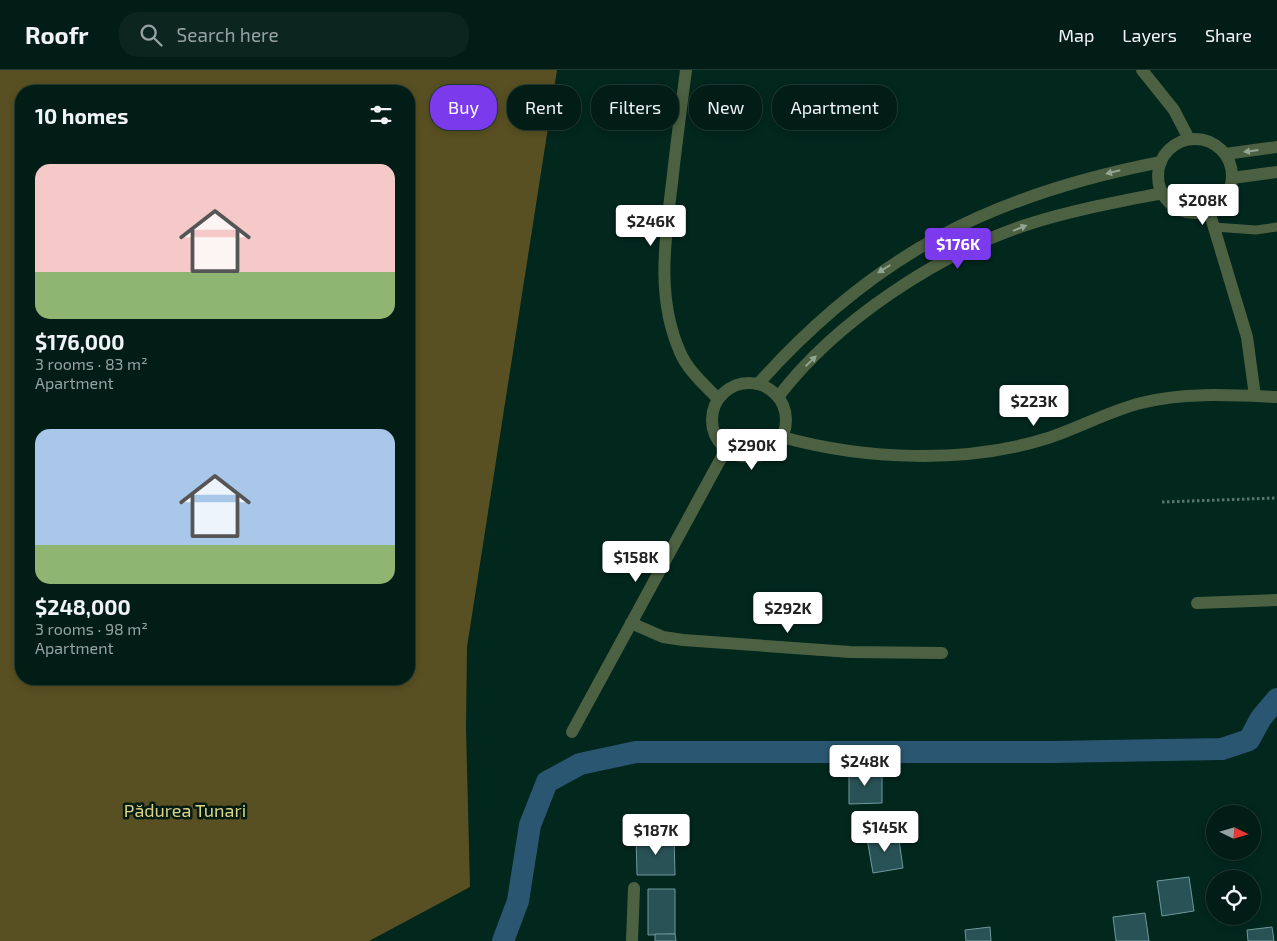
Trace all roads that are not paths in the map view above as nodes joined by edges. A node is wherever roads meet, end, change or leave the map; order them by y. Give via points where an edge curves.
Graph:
1 (686, 70) edge
2 (1142, 70) edge
3 (1189, 139) junction
4 (1277, 147) edge
5 (1225, 154) junction
6 (1161, 162) junction
7 (1277, 172) edge
8 (1232, 178) junction
9 (1163, 193) junction
10 (1209, 211) junction
11 (1214, 227) junction
12 (1277, 227) edge
13 (758, 384) junction
14 (1255, 396) junction
15 (778, 397) junction
16 (1277, 397) edge
17 (718, 399) junction
18 (782, 437) junction
19 (726, 450) junction
20 (1277, 600) edge
21 (1197, 603) dead end
22 (630, 623) junction
23 (942, 653) dead end
24 (572, 732) dead end
25 (634, 888) dead end
26 (632, 941) edge

1 - 17 street via 665,237 665,302 680,353
2 - 3 street via 1174,110
3 - 5 street via 1214,144
3 - 6 street via 1172,148
4 -> 5 street
5 - 8 street
6 - 9 street via 1158,175
6 -> 13 street via 1045,190 939,236 876,274 846,298 791,348
7 - 8 street
8 - 10 street via 1227,196
9 - 10 street via 1175,207 1186,212
15 -> 9 street via 821,351 872,308 956,255 1028,224 1090,207
10 - 11 street
11 - 12 lane via 1256,230
11 - 14 street via 1248,337
13 - 15 street
13 - 17 street via 736,385
14 - 16 street
14 - 18 street via 1204,396 1141,403 1048,438 983,452 883,453 826,448
15 - 18 street via 786,419
17 - 19 street via 714,409 714,431
18 - 19 street via 771,450 760,456 748,458
19 - 22 street
20 - 21 street
22 - 23 street via 663,637 683,640 850,652
22 - 24 street
25 - 26 street

